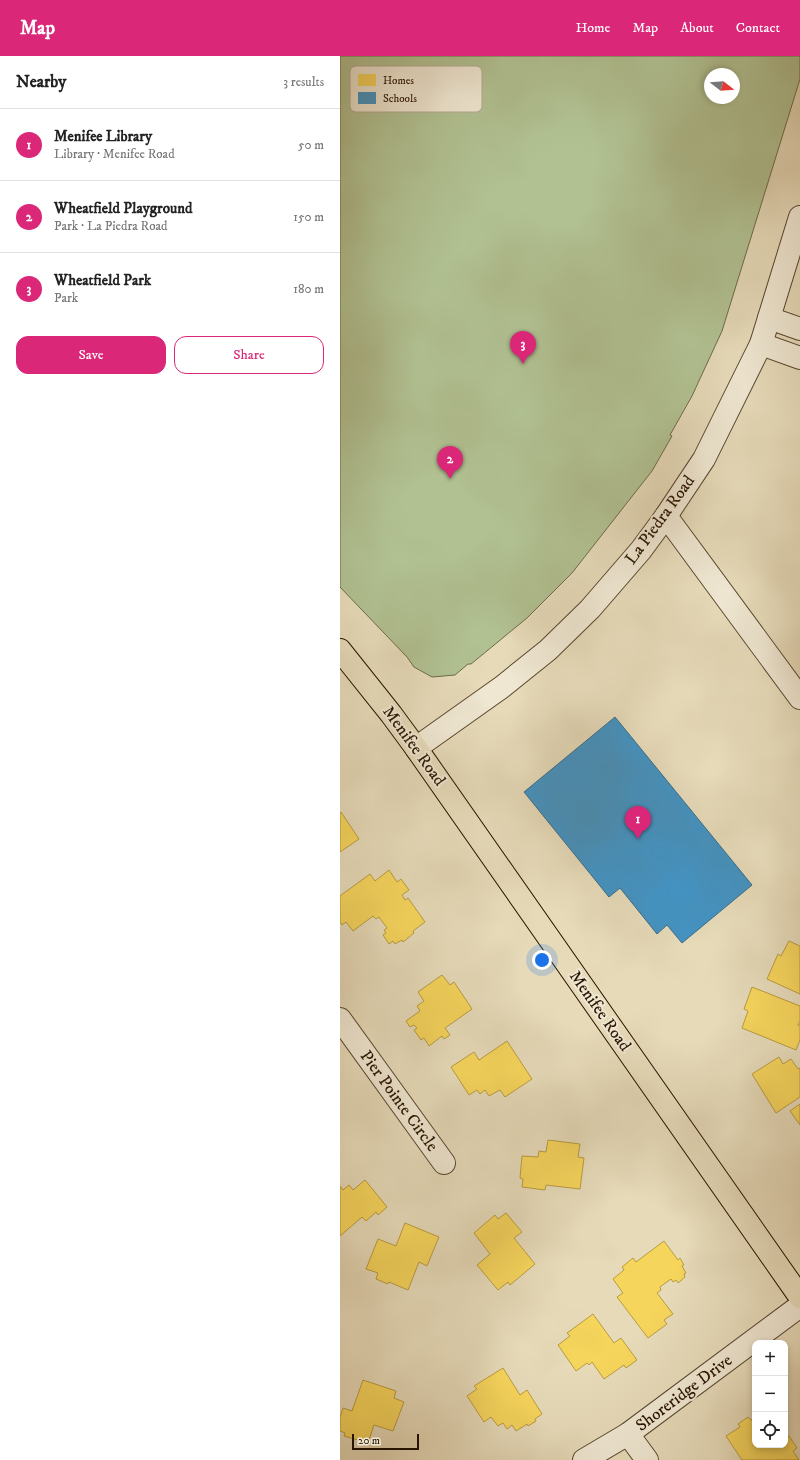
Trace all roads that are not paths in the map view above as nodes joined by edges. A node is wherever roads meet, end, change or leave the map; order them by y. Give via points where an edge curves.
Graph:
1 (800, 216) edge
2 (769, 318) junction
3 (800, 329) edge
4 (761, 344) junction
5 (800, 358) edge
6 (666, 516) junction
7 (340, 650) edge
8 (800, 698) edge
9 (416, 748) junction
10 (340, 1019) edge
11 (444, 1164) dead end
12 (800, 1297) edge
13 (800, 1306) edge
14 (628, 1434) junction
15 (584, 1460) edge
16 (646, 1460) edge

1 - 2 street, La Piedra Road
2 - 3 street
2 - 4 street, La Piedra Road
4 - 5 street
4 - 6 street, La Piedra Road via 704,459
6 - 8 street
6 - 9 street, La Piedra Road via 641,550 590,609 548,650 502,687
7 - 9 main road, Menifee Road
9 - 12 main road, Menifee Road
10 - 11 street, Pier Pointe Circle
13 - 14 street, Shoreridge Drive
14 - 15 street, Shoreridge Drive
14 - 16 street

